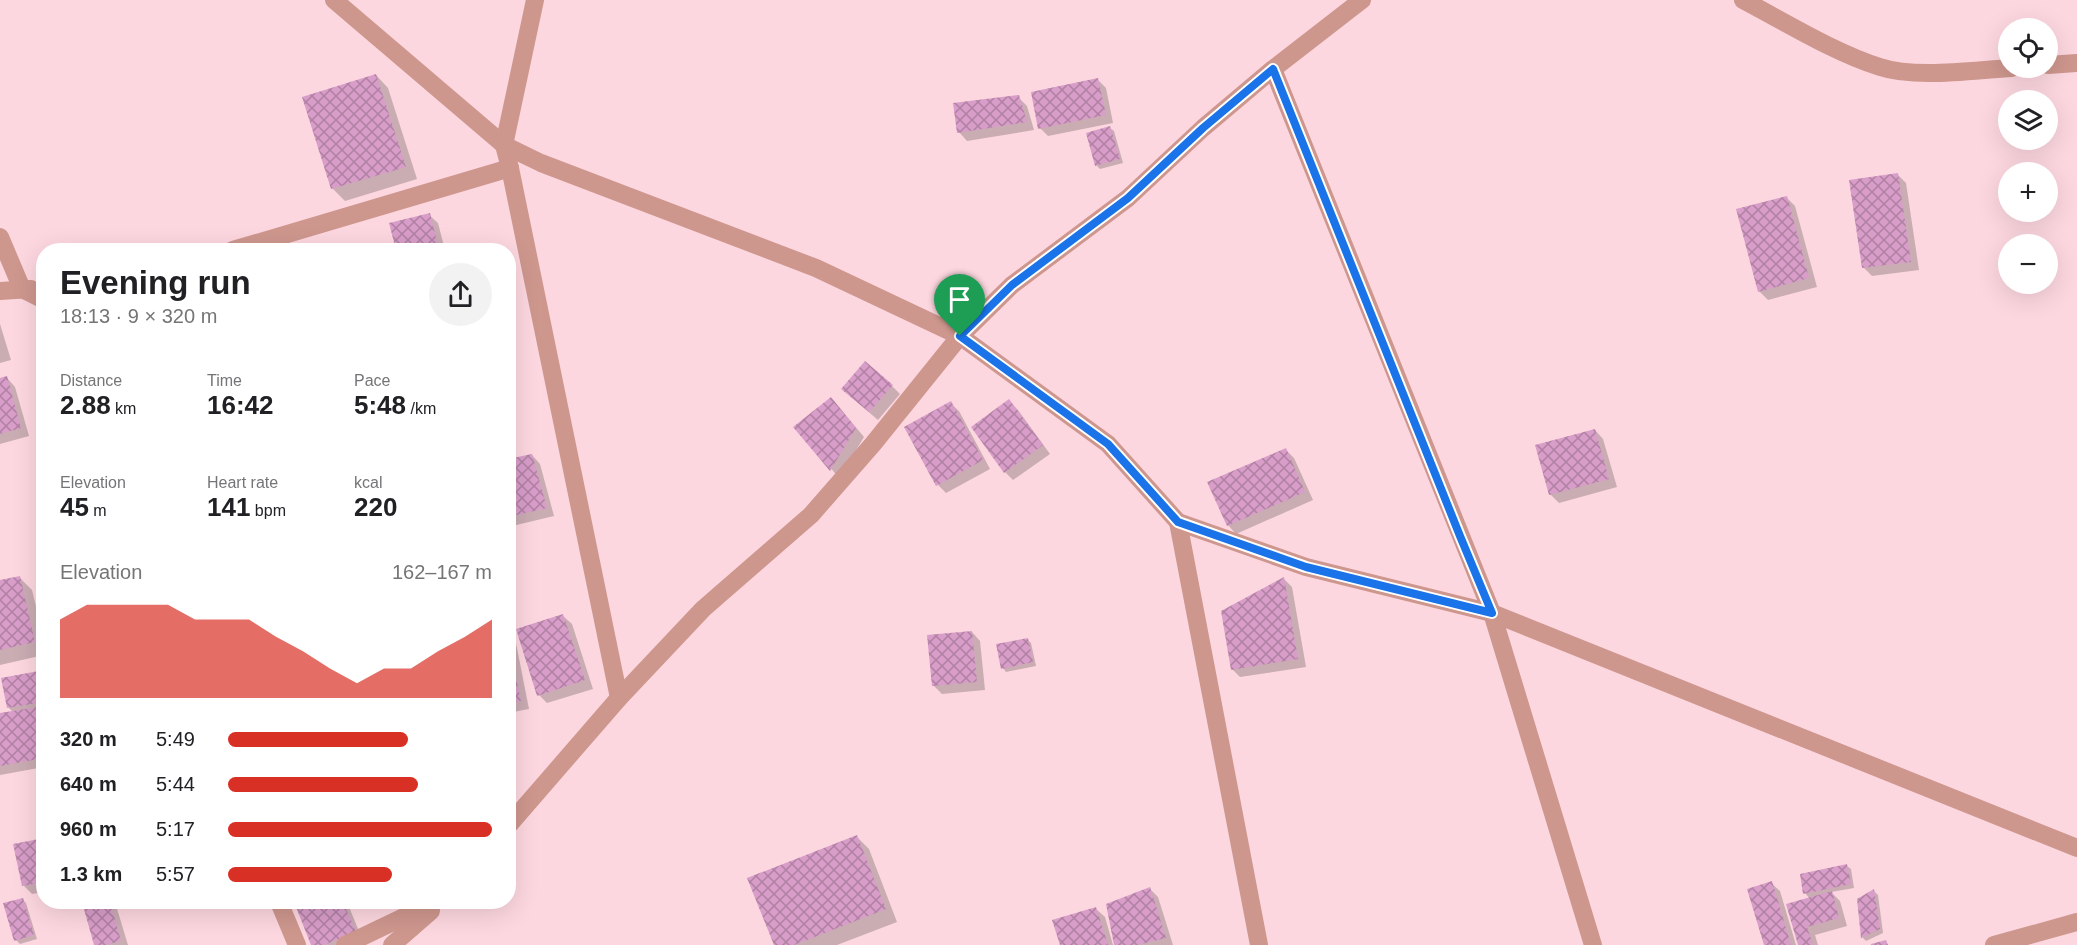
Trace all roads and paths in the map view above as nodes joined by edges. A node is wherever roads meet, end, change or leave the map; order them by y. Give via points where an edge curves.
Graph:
1 (334, 0) edge
2 (535, 0) edge
3 (1362, 0) edge
4 (1743, 0) edge
5 (2077, 63) edge
6 (2058, 64) edge
7 (1273, 69) junction
8 (1998, 69) edge
9 (504, 145) junction
10 (510, 168) junction
11 (0, 237) edge
12 (257, 243) edge
13 (36, 288) edge
14 (22, 289) junction
15 (0, 291) edge
16 (36, 296) edge
17 (960, 336) junction
18 (1178, 522) junction
19 (1492, 613) junction
20 (619, 698) junction
21 (516, 817) edge
22 (2077, 848) edge
23 (282, 909) edge
24 (420, 909) edge
25 (434, 909) edge
26 (2077, 922) edge
27 (297, 945) edge
28 (345, 945) edge
29 (392, 945) edge
30 (1258, 945) edge
31 (1593, 945) edge
32 (1994, 945) edge

1 - 9 street
2 - 9 street
3 - 7 street
4 - 8 street via 1881,68 1927,74
5 - 6 street
7 - 17 street via 1128,198 1012,285
7 - 19 street
9 - 10 street
9 - 17 street via 541,163 816,268
10 - 12 street
10 - 20 street
11 - 14 street
13 - 14 street
14 - 15 street
14 - 16 street
17 - 18 street via 1108,444
17 - 20 street via 811,515 703,609
18 - 19 street via 1306,567
18 - 30 street
19 - 22 street
19 - 31 street
20 - 21 street
23 - 27 street
24 - 28 street
25 - 29 street
26 - 32 street

